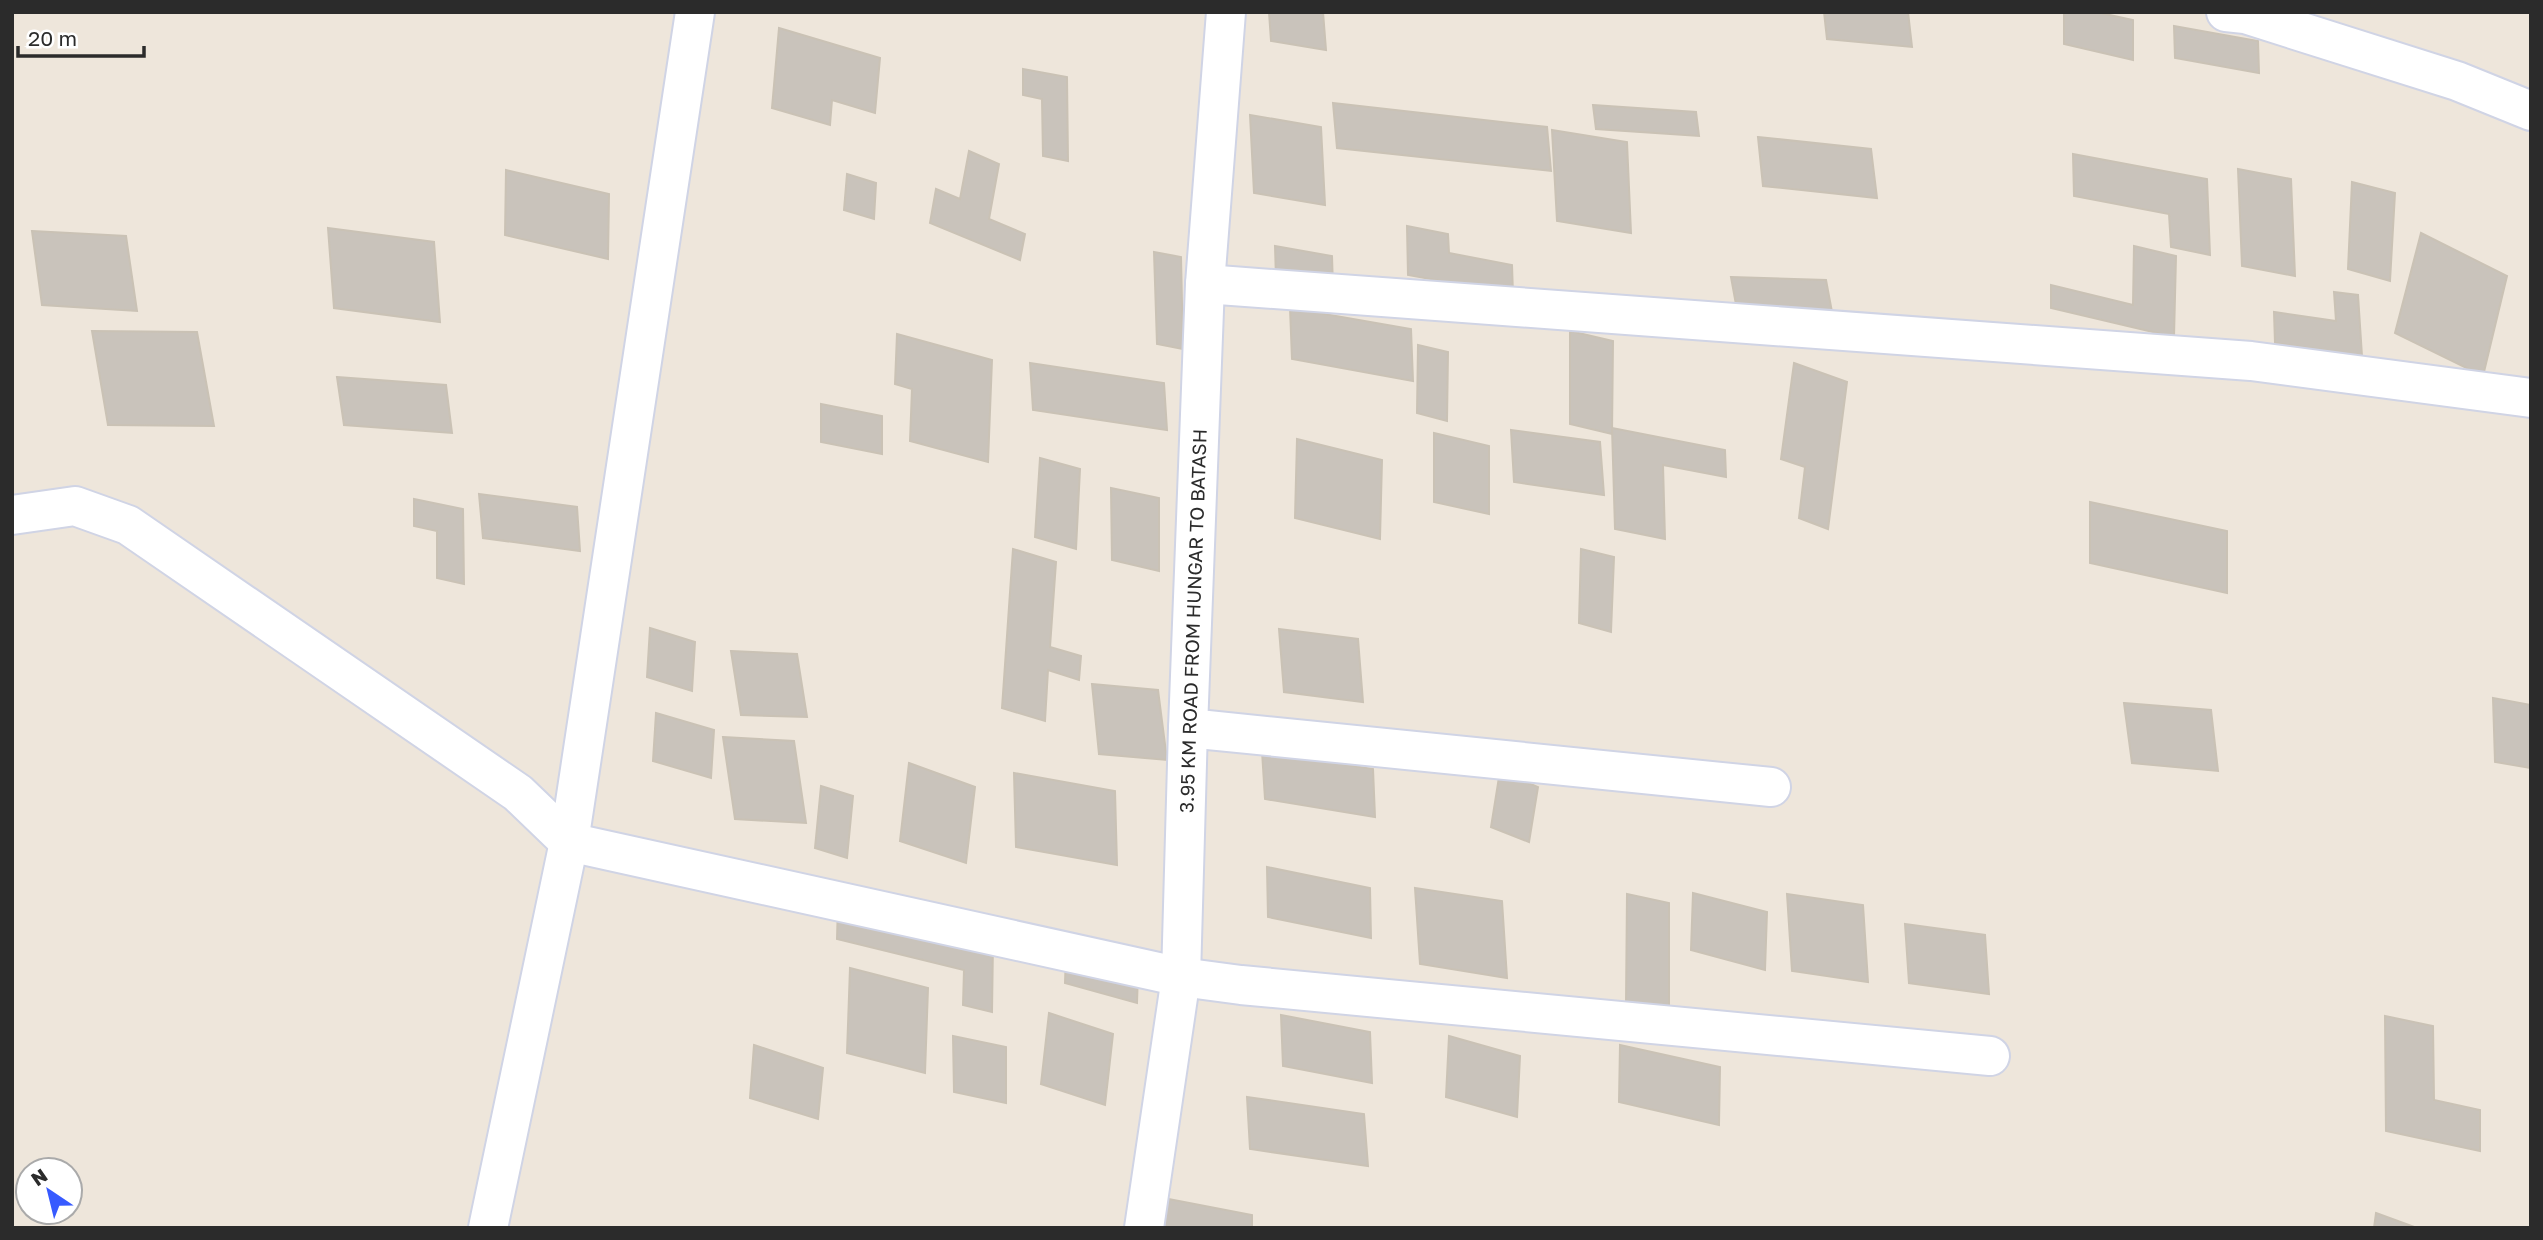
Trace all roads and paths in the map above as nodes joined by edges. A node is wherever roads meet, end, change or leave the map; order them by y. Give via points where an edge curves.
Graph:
1 (695, 12) edge
2 (1226, 12) edge
3 (2226, 12) edge
4 (2531, 111) edge
5 (1205, 284) junction
6 (2531, 398) edge
7 (12, 515) edge
8 (1188, 728) junction
9 (1771, 787) dead end
10 (569, 842) junction
11 (1181, 977) junction
12 (1990, 1056) dead end
13 (488, 1228) edge
14 (1144, 1228) edge

1 - 10 street
2 - 5 street, 3.95 KM ROAD FROM HUNGAR TO BATASH
3 - 4 street via 2245,14 2457,81
5 - 6 street via 2251,361
5 - 8 street, 3.95 KM ROAD FROM HUNGAR TO BATASH
7 - 10 street via 75,506 128,524 518,793
8 - 9 street
8 - 11 street, 3.95 KM ROAD FROM HUNGAR TO BATASH
10 - 11 street
10 - 13 street
11 - 12 street
11 - 14 street, 3.95 KM ROAD FROM HUNGAR TO BATASH

